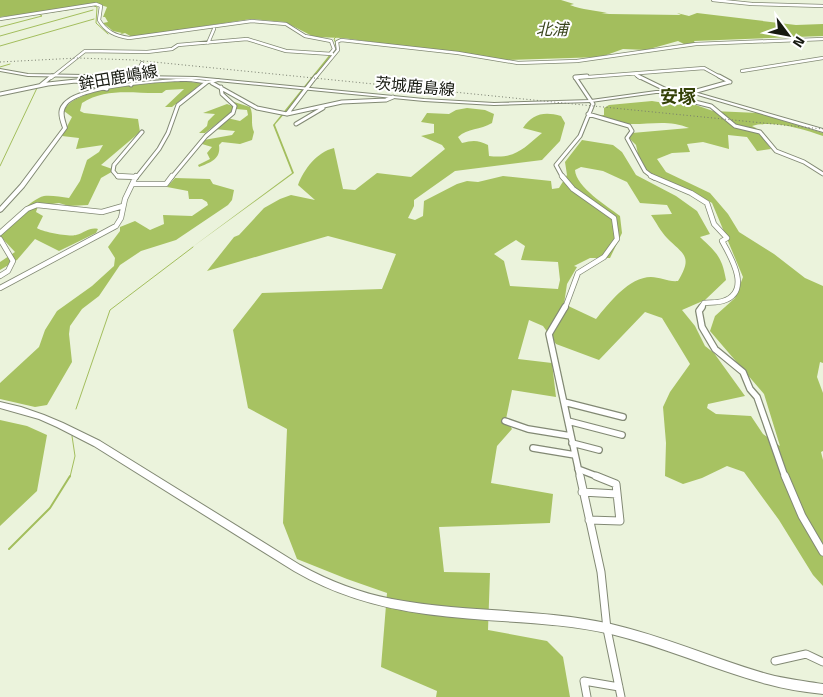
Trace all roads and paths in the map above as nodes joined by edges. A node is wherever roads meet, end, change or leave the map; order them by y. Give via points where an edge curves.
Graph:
1 (713, 0) edge
2 (823, 6) edge
3 (0, 19) edge
4 (214, 29) dead end
5 (823, 39) edge
6 (208, 43) junction
7 (148, 52) junction
8 (330, 54) junction
9 (335, 54) junction
10 (823, 58) edge
11 (0, 70) edge
12 (742, 71) dead end
13 (634, 74) junction
14 (52, 75) junction
15 (135, 77) junction
16 (176, 79) junction
17 (218, 80) junction
18 (209, 82) junction
19 (41, 85) junction
20 (131, 85) junction
21 (221, 88) junction
22 (304, 88) junction
23 (107, 89) junction
24 (674, 92) junction
25 (693, 92) junction
26 (0, 94) edge
27 (393, 97) junction
28 (591, 101) junction
29 (328, 105) junction
30 (284, 114) junction
31 (588, 114) junction
32 (296, 124) dead end
33 (823, 129) edge
34 (142, 132) dead end
35 (823, 174) edge
36 (136, 177) junction
37 (134, 184) junction
38 (124, 206) junction
39 (0, 210) edge
40 (0, 233) edge
41 (0, 239) edge
42 (0, 276) edge
43 (0, 288) edge
44 (564, 402) junction
45 (0, 405) edge
46 (623, 417) dead end
47 (505, 421) dead end
48 (568, 421) junction
49 (622, 435) dead end
50 (571, 436) junction
51 (572, 443) junction
52 (532, 448) dead end
53 (599, 450) dead end
54 (575, 455) junction
55 (578, 469) junction
56 (582, 492) junction
57 (617, 494) junction
58 (589, 520) junction
59 (823, 552) edge
60 (607, 628) junction
61 (775, 661) dead end
62 (823, 662) edge
63 (619, 688) junction
64 (823, 689) edge
65 (587, 697) edge
66 (621, 697) edge

1 - 2 street
3 - 8 street via 96,4 101,6 99,20 106,30 134,38 245,22 280,22 306,36 331,41 334,49
4 - 6 street
5 - 9 street via 689,45 560,62 506,62 345,40 338,40
6 - 7 street
6 - 8 street via 247,39 286,51
7 - 14 street via 85,51
7 - 15 street
8 - 9 street
9 - 22 street
10 - 12 street
11 - 14 main road, 茨城鹿島線
13 - 24 street
13 - 25 street via 704,68 730,82
13 - 28 street via 575,78
14 - 15 main road, 茨城鹿島線
14 - 19 street
15 - 16 main road, 茨城鹿島線
15 - 20 street
16 - 17 main road, 茨城鹿島線
16 - 18 street, 鉾田鹿嶋線
16 - 20 street, 鉾田鹿嶋線
17 - 18 street
17 - 22 main road, 茨城鹿島線
18 - 21 street
18 - 36 street via 178,105 159,149
19 - 23 street via 79,81
19 - 26 street
20 - 23 street, 鉾田鹿嶋線
21 - 30 street via 252,105
21 - 37 street via 222,94 234,106 233,113 206,136 166,184
22 - 27 main road, 茨城鹿島線
22 - 30 street
23 - 39 street, 鉾田鹿嶋線 via 68,101 61,112 65,128
24 - 25 main road, 茨城鹿島線
24 - 28 main road, 茨城鹿島線
24 - 35 street via 687,100 714,108 730,124 760,132 776,151
25 - 33 main road, 茨城鹿島線
27 - 28 main road, 茨城鹿島線 via 500,104
27 - 29 street via 391,100 356,100
28 - 31 street via 593,104
29 - 30 street
29 - 32 street
31 - 44 street via 580,136 557,167 573,189 614,218 617,239 608,254 578,273 567,304 550,331
31 - 59 street via 629,126 632,131 627,138 644,171 707,203 714,224 727,238 722,241 736,267 738,286 725,301 704,303 699,311 702,327 715,349 743,372 757,397 795,500
34 - 36 street via 114,165 113,172 118,177
36 - 37 street
37 - 38 street
38 - 40 street via 102,212 44,204 33,206
38 - 43 street via 122,218 112,229
41 - 42 street via 13,261 8,271
44 - 46 street
44 - 48 street
45 - 60 street via 44,417 86,436 291,564 319,580 357,595 404,606
47 - 50 street via 528,429
48 - 49 street
48 - 50 street
50 - 51 street
51 - 53 street
51 - 54 street
52 - 54 street
54 - 55 street
55 - 56 street
55 - 57 street via 616,484
56 - 57 street
56 - 58 street
57 - 58 street via 620,521
58 - 60 street via 601,572
60 - 63 street
60 - 64 street via 653,639 786,684
61 - 62 street via 797,653 818,657
63 - 65 street via 584,681
63 - 66 street

